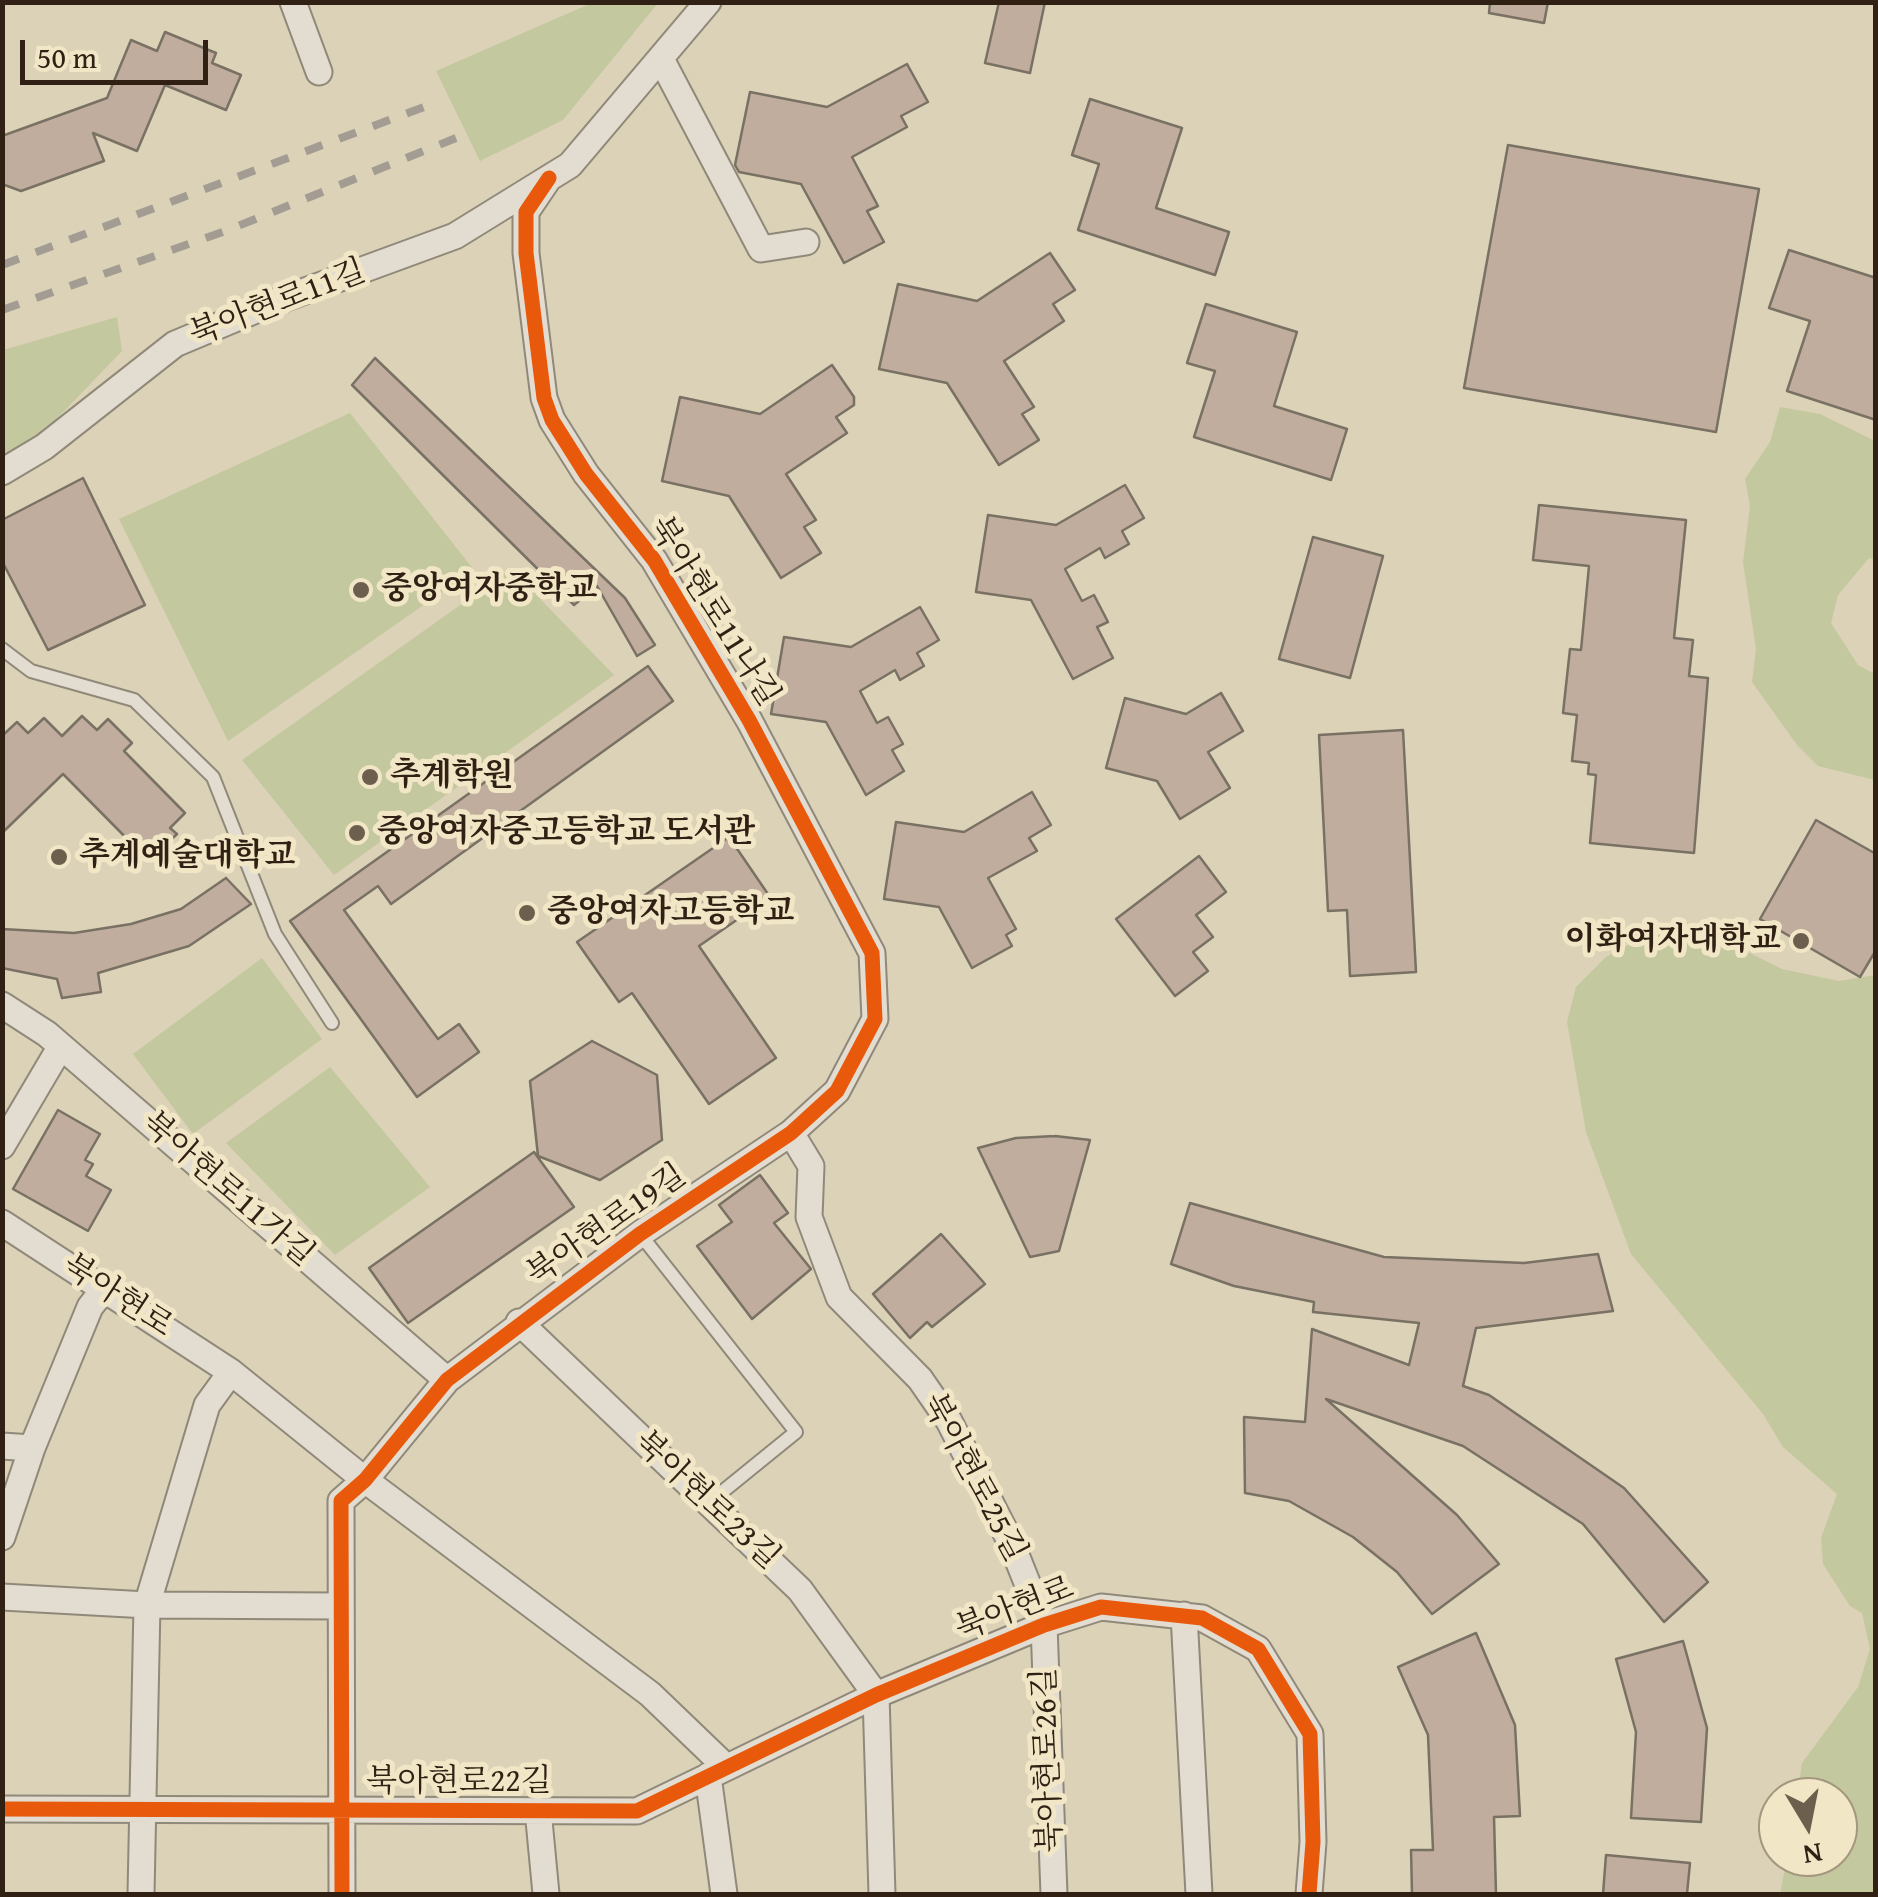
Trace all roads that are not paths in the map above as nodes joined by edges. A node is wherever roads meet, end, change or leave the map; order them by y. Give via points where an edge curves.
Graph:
1 (293, 2) edge
2 (708, 2) edge
3 (661, 59) junction
4 (319, 72) dead end
5 (560, 171) junction
6 (806, 242) dead end
7 (2, 472) edge
8 (2, 649) edge
9 (2, 1005) edge
10 (875, 1019) joint
11 (332, 1023) dead end
12 (61, 1046) junction
13 (6, 1132) edge
14 (791, 1133) junction
15 (2, 1222) edge
16 (640, 1234) junction
17 (105, 1288) junction
18 (520, 1322) junction
19 (231, 1372) junction
20 (447, 1380) junction
21 (2, 1446) edge
22 (32, 1448) junction
23 (365, 1480) junction
24 (711, 1501) junction
25 (2, 1538) edge
26 (2, 1597) edge
27 (147, 1604) junction
28 (340, 1606) junction
29 (1184, 1616) junction
30 (1044, 1625) junction
31 (876, 1695) junction
32 (717, 1771) junction
33 (2, 1808) edge
34 (143, 1809) junction
35 (343, 1810) junction
36 (538, 1810) junction
37 (141, 1894) edge
38 (342, 1894) edge
39 (546, 1894) edge
40 (724, 1894) edge
41 (882, 1894) edge
42 (1054, 1894) edge
43 (1199, 1894) edge
44 (1309, 1894) edge

1 - 4 street
2 - 3 street
3 - 5 street
3 - 6 street via 761,249
5 - 7 street, 북아현로11길 via 454,236 175,344
5 - 10 street, 북아현로11나길 via 526,212 544,398 552,420 654,560 758,736 872,953
8 - 11 lane via 31,671 134,700 214,777 275,934
9 - 12 street, 북아현로11가길
10 - 14 street, 북아현로19길 via 837,1091
12 - 13 street
12 - 20 street, 북아현로11가길
14 - 16 street, 북아현로19길
14 - 30 street, 북아현로25길 via 811,1166 808,1217 839,1297 920,1379 950,1421
15 - 17 street, 북아현로
16 - 18 street, 북아현로19길
16 - 24 lane via 796,1432
17 - 19 street, 북아현로
17 - 22 street via 90,1307
18 - 20 street, 북아현로19길
18 - 24 street, 북아현로23길
19 - 23 street, 북아현로
19 - 27 street via 207,1406
20 - 23 street, 북아현로19길
21 - 22 street
22 - 25 street
23 - 28 street via 341,1501
23 - 32 street, 북아현로 via 650,1694
24 - 31 street, 북아현로23길 via 800,1590
26 - 27 street
27 - 28 street
27 - 34 street
28 - 35 street
29 - 30 street, 북아현로 via 1100,1606
29 - 43 street
29 - 44 street, 북아현로 via 1202,1618 1258,1649 1310,1734
30 - 31 street, 북아현로
30 - 42 street, 북아현로26길
31 - 32 street, 북아현로
31 - 41 street
32 - 36 street, 북아현로22길 via 638,1810
32 - 40 street
33 - 34 street, 북아현로22길
34 - 35 street, 북아현로22길
34 - 37 street
35 - 36 street, 북아현로22길
35 - 38 street
36 - 39 street

